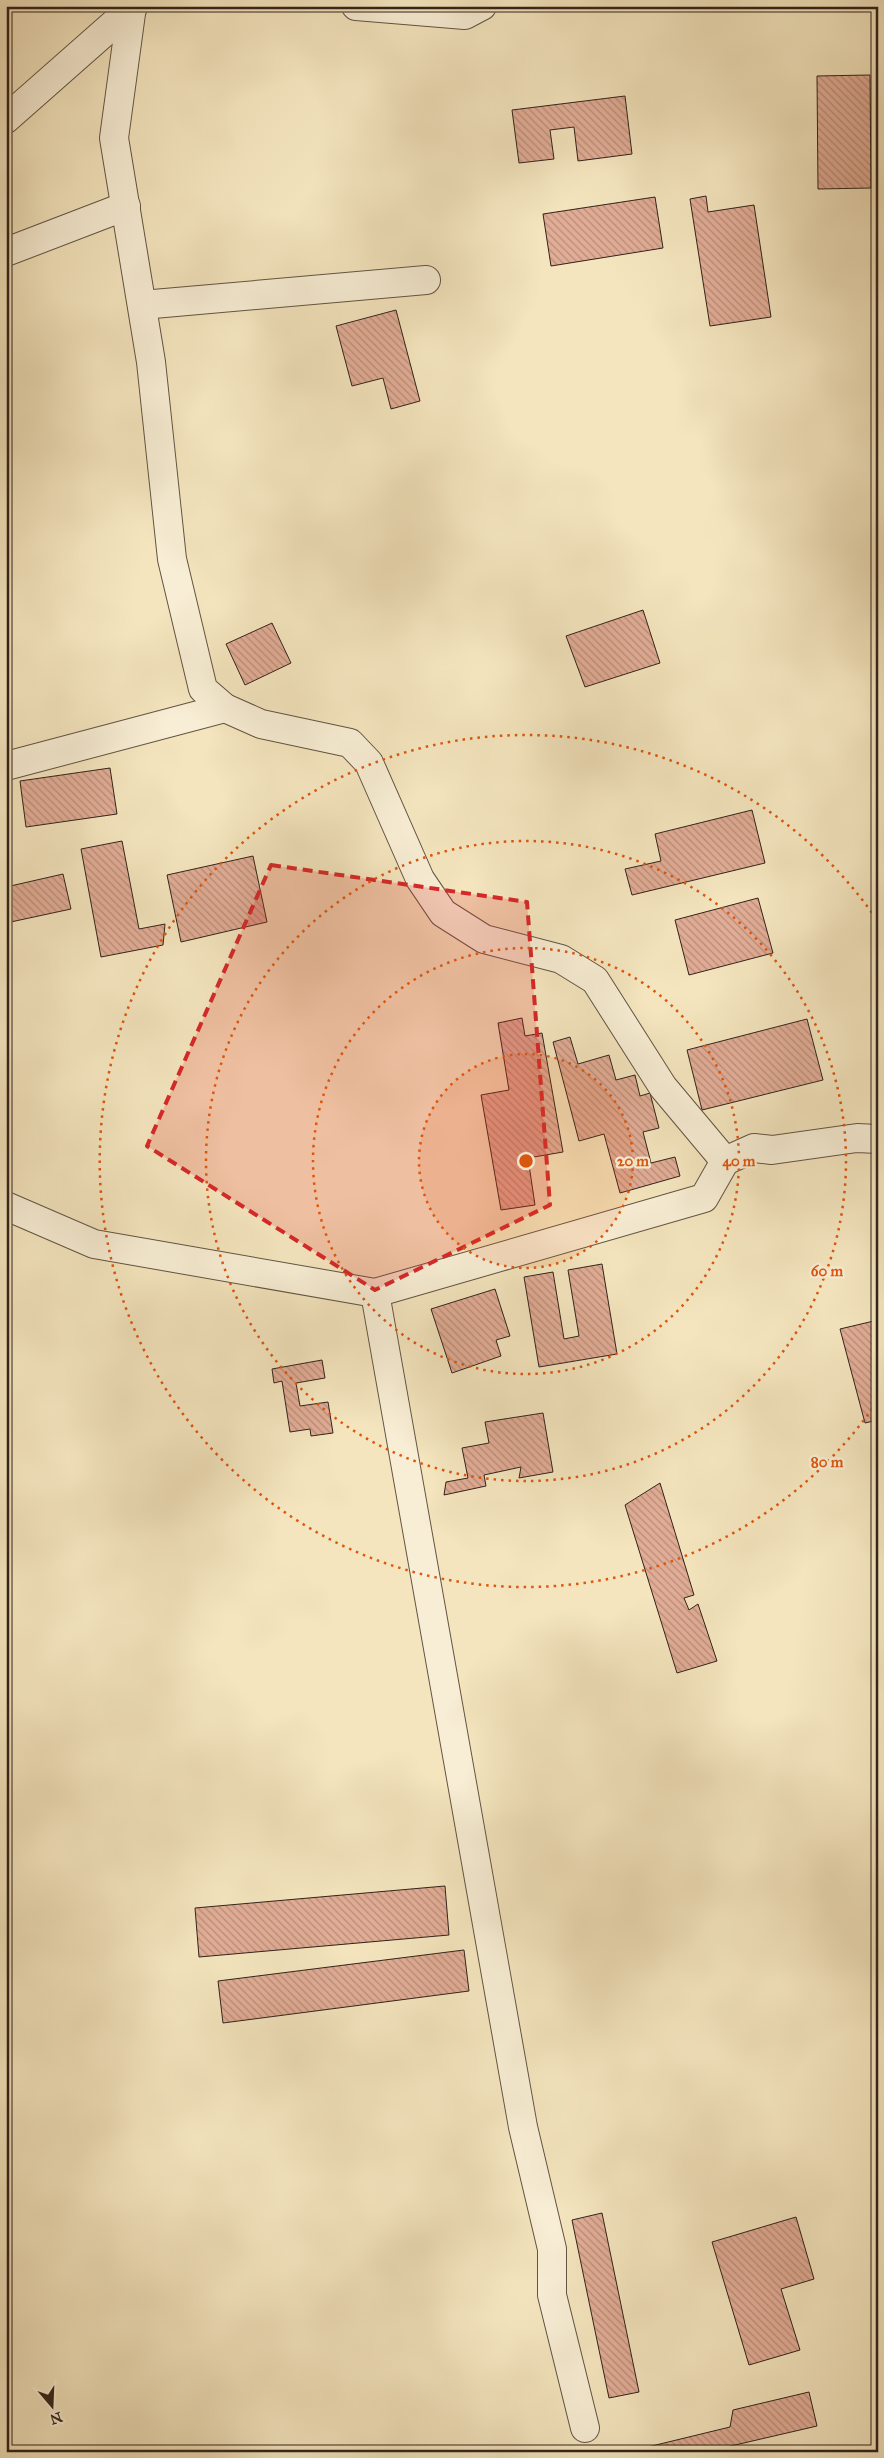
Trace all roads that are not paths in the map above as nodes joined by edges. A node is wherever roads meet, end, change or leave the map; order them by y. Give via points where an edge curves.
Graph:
1 (356, 6) edge
2 (482, 6) edge
3 (133, 7) edge
4 (6, 119) edge
5 (126, 206) junction
6 (6, 252) edge
7 (426, 280) dead end
8 (142, 305) junction
9 (224, 708) junction
10 (6, 766) edge
11 (878, 1139) edge
12 (726, 1161) junction
13 (6, 1206) edge
14 (376, 1293) junction
15 (585, 2428) dead end

1 - 2 street via 465,15
3 - 4 street
3 - 5 street via 114,138
5 - 6 street
5 - 8 street
7 - 8 street
8 - 9 street via 172,559 203,690
9 - 10 street
9 - 12 street via 261,724 350,743 369,763 420,879 443,913 484,938 561,959 595,980 663,1087
11 - 12 street via 856,1138 772,1150 754,1148
12 - 14 street via 704,1198
13 - 14 street via 94,1244
14 - 15 street via 523,2126 552,2249 552,2294

